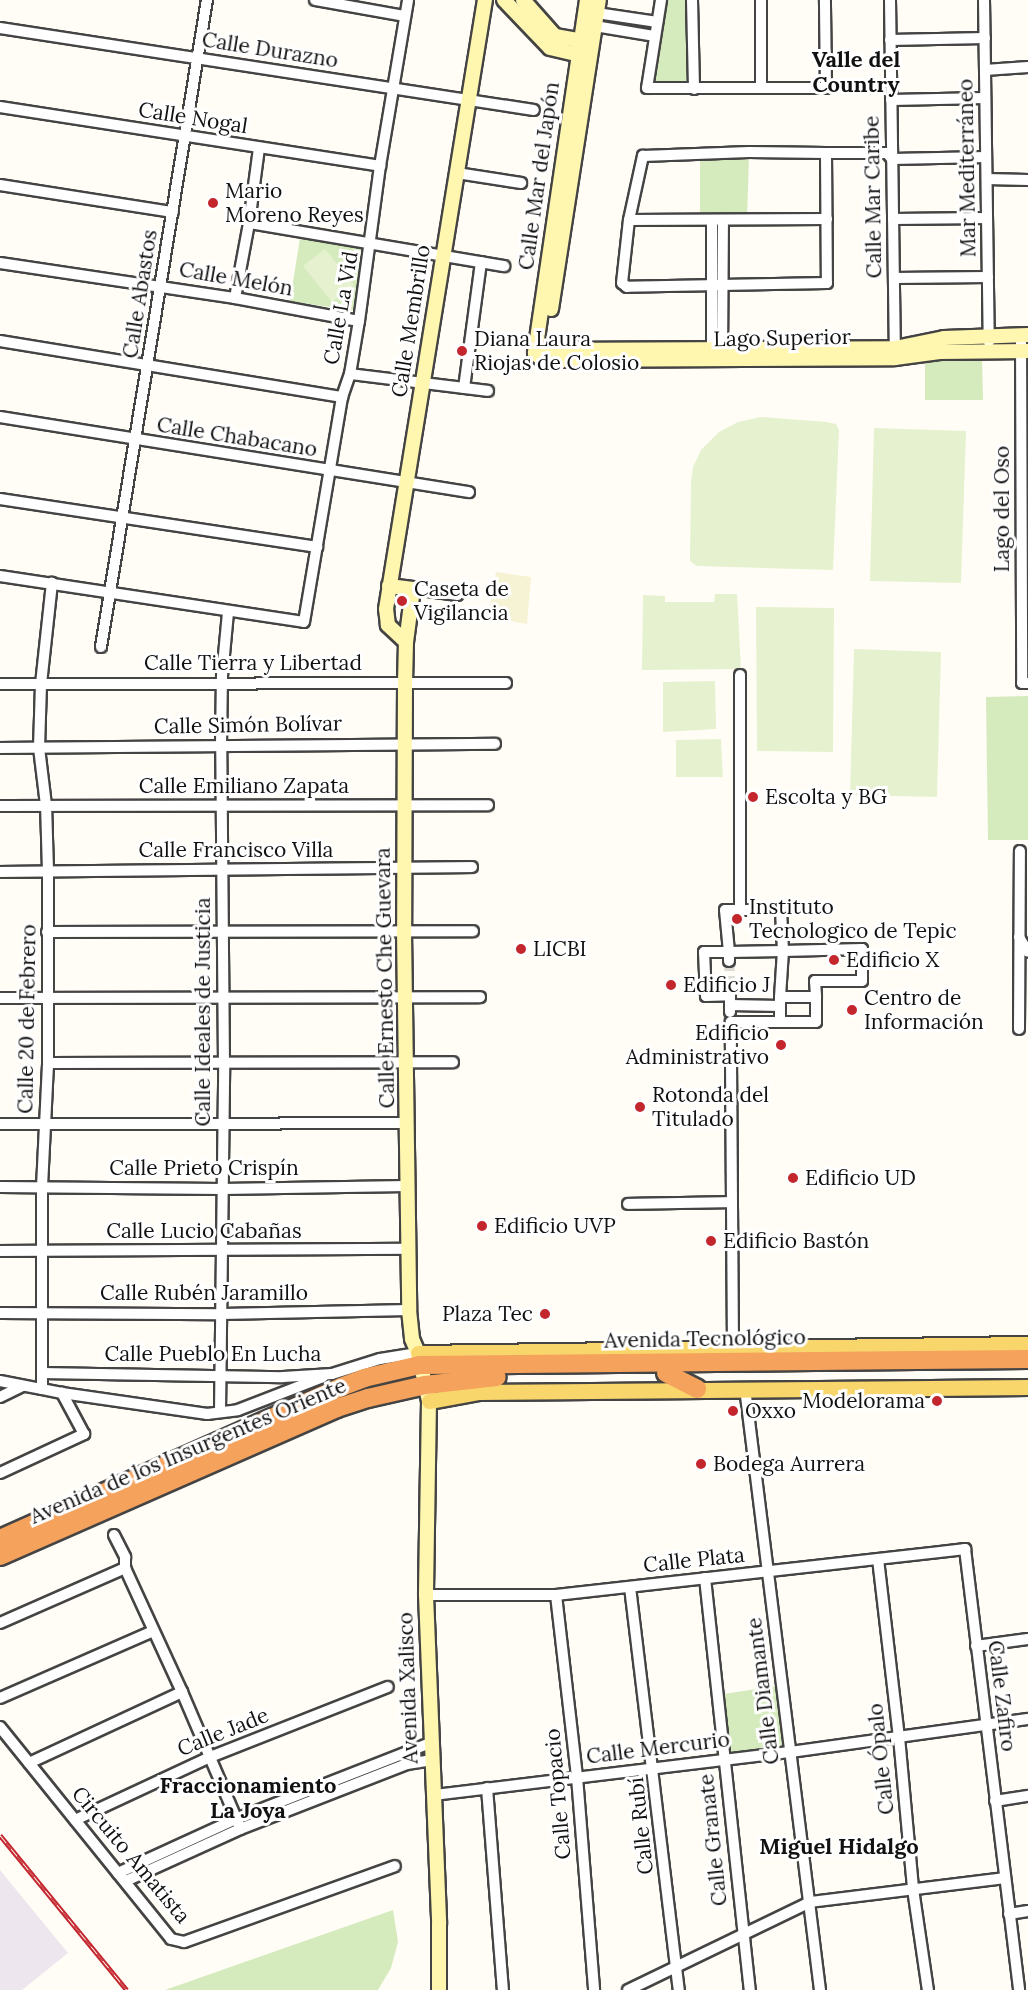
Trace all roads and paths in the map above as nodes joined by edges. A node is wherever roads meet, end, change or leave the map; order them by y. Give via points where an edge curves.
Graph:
1 (207, 0) edge
2 (315, 0) edge
3 (408, 0) edge
4 (485, 0) edge
5 (661, 0) edge
6 (692, 0) edge
7 (761, 0) edge
8 (825, 0) edge
9 (890, 0) edge
10 (984, 0) edge
11 (513, 2) edge
12 (591, 12) edge
13 (405, 15) junction
14 (657, 22) junction
15 (0, 28) edge
16 (655, 36) junction
17 (985, 38) junction
18 (890, 40) junction
19 (587, 41) junction
20 (583, 56) junction
21 (198, 58) junction
22 (1028, 67) edge
23 (985, 70) junction
24 (761, 88) junction
25 (393, 89) junction
26 (694, 89) junction
27 (986, 98) junction
28 (469, 100) junction
29 (891, 100) junction
30 (0, 107) edge
31 (534, 110) dead end
32 (185, 136) junction
33 (259, 148) junction
34 (826, 153) junction
35 (986, 157) junction
36 (892, 159) junction
37 (380, 166) junction
38 (457, 173) junction
39 (987, 179) junction
40 (1028, 180) edge
41 (521, 183) dead end
42 (0, 185) edge
43 (173, 212) junction
44 (987, 218) junction
45 (827, 219) junction
46 (893, 219) junction
47 (629, 220) junction
48 (717, 220) junction
49 (249, 223) junction
50 (372, 244) junction
51 (443, 257) junction
52 (481, 262) junction
53 (0, 263) edge
54 (504, 266) dead end
55 (988, 277) junction
56 (894, 278) junction
57 (717, 285) junction
58 (161, 287) junction
59 (235, 298) junction
60 (359, 321) junction
61 (1025, 335) edge
62 (989, 336) junction
63 (0, 342) edge
64 (989, 351) junction
65 (1025, 351) edge
66 (895, 353) junction
67 (717, 355) junction
68 (542, 356) joint
69 (148, 365) junction
70 (350, 374) junction
71 (422, 383) junction
72 (464, 388) junction
73 (488, 391) dead end
74 (342, 398) junction
75 (0, 417) edge
76 (136, 440) junction
77 (329, 472) junction
78 (406, 483) junction
79 (469, 492) dead end
80 (0, 499) edge
81 (123, 518) junction
82 (317, 547) junction
83 (0, 576) edge
84 (52, 583) junction
85 (389, 586) junction
86 (413, 590) junction
87 (111, 594) junction
88 (458, 595) dead end
89 (228, 612) junction
90 (406, 642) junction
91 (101, 647) dead end
92 (740, 675) dead end
93 (405, 682) junction
94 (222, 683) junction
95 (506, 683) dead end
96 (1025, 683) edge
97 (0, 684) edge
98 (40, 684) junction
99 (405, 743) junction
100 (495, 744) dead end
101 (221, 745) junction
102 (0, 748) edge
103 (39, 748) junction
104 (46, 805) junction
105 (405, 805) junction
106 (0, 806) edge
107 (488, 806) dead end
108 (222, 807) junction
109 (1020, 851) dead end
110 (472, 867) dead end
111 (222, 869) junction
112 (404, 869) junction
113 (0, 872) edge
114 (48, 872) junction
115 (740, 910) junction
116 (1022, 925) edge
117 (473, 931) dead end
118 (47, 932) junction
119 (404, 932) junction
120 (223, 933) junction
121 (783, 951) junction
122 (1028, 952) edge
123 (729, 956) junction
124 (730, 994) junction
125 (405, 997) junction
126 (480, 997) dead end
127 (816, 997) junction
128 (0, 998) edge
129 (48, 999) junction
130 (223, 999) junction
131 (780, 1001) junction
132 (731, 1022) junction
133 (780, 1022) junction
134 (1019, 1029) dead end
135 (453, 1062) dead end
136 (48, 1063) junction
137 (224, 1063) junction
138 (405, 1063) junction
139 (407, 1123) junction
140 (0, 1124) edge
141 (46, 1125) junction
142 (223, 1126) junction
143 (407, 1186) junction
144 (0, 1187) edge
145 (42, 1187) junction
146 (222, 1189) junction
147 (732, 1202) junction
148 (628, 1204) dead end
149 (408, 1249) junction
150 (0, 1251) edge
151 (41, 1251) junction
152 (224, 1251) junction
153 (409, 1310) junction
154 (0, 1313) edge
155 (41, 1313) junction
156 (222, 1314) junction
157 (1028, 1344) edge
158 (834, 1346) junction
159 (733, 1347) junction
160 (419, 1359) junction
161 (1028, 1359) edge
162 (800, 1361) junction
163 (1028, 1371) edge
164 (384, 1372) joint
165 (42, 1373) junction
166 (666, 1373) junction
167 (332, 1374) junction
168 (221, 1378) junction
169 (0, 1381) edge
170 (23, 1386) junction
171 (1028, 1387) edge
172 (745, 1388) junction
173 (42, 1389) junction
174 (697, 1389) junction
175 (395, 1391) joint
176 (62, 1393) junction
177 (427, 1393) junction
178 (0, 1397) edge
179 (220, 1412) junction
180 (0, 1473) edge
181 (114, 1534) dead end
182 (0, 1539) edge
183 (965, 1549) joint
184 (0, 1557) edge
185 (878, 1559) junction
186 (125, 1568) junction
187 (769, 1571) junction
188 (705, 1578) junction
189 (630, 1587) junction
190 (426, 1595) junction
191 (556, 1595) junction
192 (0, 1623) edge
193 (153, 1631) junction
194 (1028, 1639) edge
195 (976, 1646) junction
196 (388, 1688) dead end
197 (182, 1692) junction
198 (0, 1698) edge
199 (1028, 1719) edge
200 (986, 1725) junction
201 (0, 1727) edge
202 (899, 1737) junction
203 (430, 1743) junction
204 (790, 1752) junction
205 (210, 1757) junction
206 (431, 1760) junction
207 (724, 1760) junction
208 (29, 1763) junction
209 (654, 1768) junction
210 (577, 1777) junction
211 (486, 1788) junction
212 (434, 1795) junction
213 (1028, 1796) edge
214 (995, 1801) junction
215 (75, 1820) junction
216 (238, 1824) junction
217 (395, 1866) dead end
218 (118, 1873) junction
219 (1005, 1878) junction
220 (126, 1881) junction
221 (913, 1889) junction
222 (810, 1902) junction
223 (1028, 1911) edge
224 (1010, 1914) junction
225 (742, 1936) junction
226 (676, 1969) junction
227 (1028, 1988) edge
228 (439, 1990) edge
229 (503, 1990) edge
230 (594, 1990) edge
231 (628, 1990) edge
232 (679, 1990) edge
233 (750, 1990) edge
234 (820, 1990) edge
235 (928, 1990) edge
236 (1019, 1990) edge

1 - 21 street, Calle Abastos
2 - 13 street
3 - 13 street, Calle La Vid
4 - 28 street, Calle Membrillo
5 - 14 street
6 - 26 street
7 - 24 street
8 - 24 street via 826,88
9 - 18 street, Calle Mar Caribe
10 - 17 street, Mar Mediterráneo
11 - 19 street via 552,33
11 - 20 street via 542,44
12 - 14 street
12 - 16 street
12 - 19 street, Calle Mar del Japón
13 - 25 street, Calle La Vid
14 - 16 street
15 - 21 street, Calle Durazno
16 - 26 street via 647,88
17 - 18 street
17 - 23 street, Mar Mediterráneo
18 - 29 street, Calle Mar Caribe
19 - 20 street, Calle Mar del Japón
20 - 68 street, Calle Mar del Japón via 535,353
21 - 25 street, Calle Durazno
21 - 32 street, Calle Abastos
22 - 23 street
23 - 27 street, Mar Mediterráneo
24 - 26 street
25 - 28 street, Calle Durazno
25 - 37 street, Calle La Vid
27 - 29 street
27 - 35 street, Mar Mediterráneo
28 - 31 street, Calle Durazno
28 - 38 street, Calle Membrillo
29 - 36 street, Calle Mar Caribe
30 - 32 street, Calle Nogal
32 - 33 street, Calle Nogal
32 - 43 street, Calle Abastos
33 - 37 street, Calle Nogal
33 - 49 street
34 - 36 street via 887,153
34 - 45 street
34 - 47 street via 643,156
35 - 36 street
35 - 39 street, Mar Mediterráneo
36 - 46 street, Calle Mar Caribe
37 - 50 street, Calle La Vid
38 - 41 street
38 - 51 street, Calle Membrillo
39 - 40 street
39 - 44 street, Mar Mediterráneo
42 - 43 street
43 - 58 street, Calle Abastos
44 - 46 street
44 - 55 street, Mar Mediterráneo
45 - 48 street
45 - 57 street via 827,283
46 - 56 street, Calle Mar Caribe
47 - 48 street
47 - 57 street via 622,284
48 - 57 street
49 - 50 street
49 - 59 street
50 - 51 street
50 - 60 street, Calle La Vid
51 - 52 street
51 - 71 street, Calle Membrillo
52 - 54 street
52 - 72 street
53 - 58 street, Calle Melón
55 - 56 street
55 - 62 street, Mar Mediterráneo
56 - 66 street, Calle Mar Caribe
57 - 67 street
58 - 59 street, Calle Melón
58 - 69 street, Calle Abastos
59 - 60 street, Calle Melón
60 - 70 street, Calle La Vid
61 - 62 street, Lago Superior
61 - 65 street, Lago del Oso
62 - 64 street, Mar Mediterráneo
62 - 66 street, Lago Superior via 944,338
63 - 69 street
64 - 65 street, Lago Superior
64 - 66 street, Lago Superior
65 - 96 street, Lago del Oso
66 - 67 street, Lago Superior
67 - 68 street, Lago Superior
69 - 74 street
69 - 76 street, Calle Abastos
70 - 71 street
70 - 74 street, Calle La Vid
71 - 72 street
71 - 78 street, Calle Membrillo
72 - 73 street
74 - 77 street, Calle La Vid
75 - 76 street, Calle Chabacano
76 - 77 street, Calle Chabacano
76 - 81 street, Calle Abastos
77 - 78 street, Calle Chabacano
77 - 82 street, Calle La Vid
78 - 79 street, Calle Chabacano
78 - 85 street, Calle Membrillo
80 - 81 street
81 - 82 street
81 - 87 street, Calle Abastos
82 - 89 street, Calle La Vid via 304,622
83 - 84 street
84 - 87 street
84 - 98 street, Calle 20 de Febrero
85 - 86 street
85 - 90 street, Calle Membrillo via 388,626
86 - 88 street
86 - 90 street, Calle Ernesto Che Guevara
87 - 89 street
87 - 91 street, Calle Abastos
89 - 94 street, Calle Ideales de Justicia
90 - 93 street, Calle Ernesto Che Guevara
92 - 115 street
93 - 94 street, Calle Tierra y Libertad
93 - 95 street, Calle Tierra y Libertad
93 - 99 street, Calle Ernesto Che Guevara
94 - 98 street, Calle Tierra y Libertad
94 - 101 street, Calle Ideales de Justicia
97 - 98 street, Calle Tierra y Libertad
98 - 103 street, Calle 20 de Febrero
99 - 100 street, Calle Simón Bolívar
99 - 101 street, Calle Simón Bolívar
99 - 105 street, Calle Ernesto Che Guevara
101 - 103 street, Calle Simón Bolívar
101 - 108 street, Calle Ideales de Justicia
102 - 103 street, Calle Simón Bolívar
103 - 104 street, Calle 20 de Febrero
104 - 106 street, Calle Emiliano Zapata
104 - 108 street, Calle Emiliano Zapata
104 - 114 street, Calle 20 de Febrero
105 - 107 street, Calle Emiliano Zapata
105 - 108 street, Calle Emiliano Zapata
105 - 112 street, Calle Ernesto Che Guevara
108 - 111 street, Calle Ideales de Justicia
109 - 116 street
110 - 112 street, Calle Francisco Villa
111 - 112 street, Calle Francisco Villa
111 - 114 street, Calle Francisco Villa
111 - 120 street, Calle Ideales de Justicia
112 - 119 street, Calle Ernesto Che Guevara
113 - 114 street, Calle Francisco Villa
114 - 118 street, Calle 20 de Febrero
115 - 121 street via 781,910
115 - 123 street via 725,910
116 - 122 street
116 - 134 street
117 - 119 street
118 - 120 street
118 - 129 street, Calle 20 de Febrero
119 - 120 street
119 - 125 street, Calle Ernesto Che Guevara
120 - 130 street, Calle Ideales de Justicia
121 - 123 street
121 - 127 street via 862,949 862,981 815,981
121 - 131 street
123 - 124 street via 704,952 706,996
124 - 131 street
124 - 132 street
125 - 126 street
125 - 130 street
125 - 138 street, Calle Ernesto Che Guevara
127 - 131 street
127 - 133 street via 816,1022
128 - 129 street
129 - 130 street
129 - 136 street, Calle 20 de Febrero
130 - 137 street, Calle Ideales de Justicia
131 - 133 street
132 - 133 street
132 - 147 street
135 - 138 street
136 - 137 street
136 - 141 street, Calle 20 de Febrero
137 - 138 street
137 - 142 street, Calle Ideales de Justicia
138 - 139 street, Calle Ernesto Che Guevara
139 - 142 street
139 - 143 street, Calle Ernesto Che Guevara
140 - 141 street
141 - 142 street
141 - 145 street, Calle 20 de Febrero
142 - 146 street, Calle Ideales de Justicia
143 - 146 street, Calle Prieto Crispín
143 - 149 street, Calle Ernesto Che Guevara
144 - 145 street, Calle Prieto Crispín
145 - 146 street, Calle Prieto Crispín
145 - 151 street, Calle 20 de Febrero
146 - 152 street, Calle Ideales de Justicia
147 - 148 street
147 - 159 street
149 - 152 street, Calle Lucio Cabañas
149 - 153 street, Calle Ernesto Che Guevara
150 - 151 street, Calle Lucio Cabañas
151 - 152 street, Calle Lucio Cabañas
151 - 155 street, Calle 20 de Febrero
152 - 156 street, Calle Ideales de Justicia
153 - 156 street, Calle Rubén Jaramillo
153 - 160 street, Calle Ernesto Che Guevara
154 - 155 street, Calle Rubén Jaramillo
155 - 156 street, Calle Rubén Jaramillo
155 - 165 street, Calle 20 de Febrero
156 - 168 street, Calle Ideales de Justicia
157 - 158 main road, Avenida Tecnológico
158 - 159 main road, Avenida Tecnológico
158 - 162 highway
159 - 160 main road, Avenida Tecnológico
160 - 162 highway, Avenida Tecnológico
160 - 164 highway, Avenida Tecnológico
160 - 167 street, Calle Pueblo En Lucha via 380,1359
160 - 177 street, Avenida Xalisco
161 - 162 highway, Avenida Tecnológico
163 - 166 highway, Avenida Tecnológico
164 - 182 highway, Avenida de los Insurgentes Oriente via 341,1387
165 - 168 street, Calle Pueblo En Lucha
165 - 173 street, Calle 20 de Febrero
166 - 174 highway
166 - 177 highway, Avenida Tecnológico via 476,1378
167 - 168 street, Calle Pueblo En Lucha
167 - 179 street via 238,1410
168 - 179 street, Calle Ideales de Justicia
169 - 170 street
170 - 173 street
170 - 178 street
171 - 172 main road, Avenida Tecnológico
172 - 174 main road, Avenida Tecnológico
172 - 187 street, Calle Diamante
173 - 176 street
174 - 177 main road, Avenida Tecnológico
175 - 177 highway, Avenida Tecnológico
175 - 184 highway, Avenida de los Insurgentes Oriente via 338,1408
176 - 179 street via 207,1414
176 - 180 street via 84,1434
177 - 190 street, Avenida Xalisco
181 - 186 street via 126,1557
183 - 185 street, Calle Plata
183 - 195 street, Calle Zafiro
185 - 187 street, Calle Plata
185 - 202 street, Calle Ópalo
186 - 192 street
186 - 193 street
187 - 188 street, Calle Plata
187 - 204 street, Calle Diamante
188 - 189 street, Calle Plata
188 - 207 street, Calle Granate
189 - 191 street, Calle Plata
189 - 209 street, Calle Rubí
190 - 191 street, Calle Plata
190 - 203 street, Avenida Xalisco
191 - 210 street, Calle Topacio
193 - 197 street
193 - 198 street
194 - 195 street
195 - 200 street, Calle Zafiro
196 - 205 street, Calle Jade
197 - 205 street
197 - 208 street
199 - 200 street, Calle Mercurio
200 - 202 street, Calle Mercurio
200 - 214 street, Calle Zafiro
201 - 208 street, Circuito Amatista
202 - 204 street, Calle Mercurio
202 - 221 street, Calle Ópalo
203 - 206 street, Avenida Xalisco
203 - 216 street
204 - 207 street, Calle Mercurio
204 - 222 street, Calle Diamante
205 - 215 street, Calle Jade
205 - 216 street
206 - 212 street, Avenida Xalisco
206 - 216 street via 407,1764
207 - 209 street, Calle Mercurio
207 - 225 street, Calle Granate
208 - 215 street, Circuito Amatista
209 - 210 street, Calle Mercurio
209 - 226 street, Calle Rubí
210 - 211 street, Calle Mercurio
210 - 230 street, Calle Topacio
211 - 212 street, Calle Mercurio
211 - 229 street
212 - 228 street, Avenida Xalisco
213 - 214 street
214 - 219 street, Calle Zafiro
215 - 218 street, Circuito Amatista
216 - 218 street
216 - 220 street
217 - 220 street, Circuito Amatista via 184,1942 171,1939
218 - 220 street, Circuito Amatista
219 - 221 street
219 - 224 street, Calle Zafiro
221 - 222 street
221 - 235 street, Calle Ópalo
222 - 225 street
222 - 234 street, Calle Diamante
223 - 224 street
224 - 236 street, Calle Zafiro
225 - 226 street
225 - 233 street, Calle Granate
226 - 231 street
226 - 232 street, Calle Rubí
227 - 236 street

